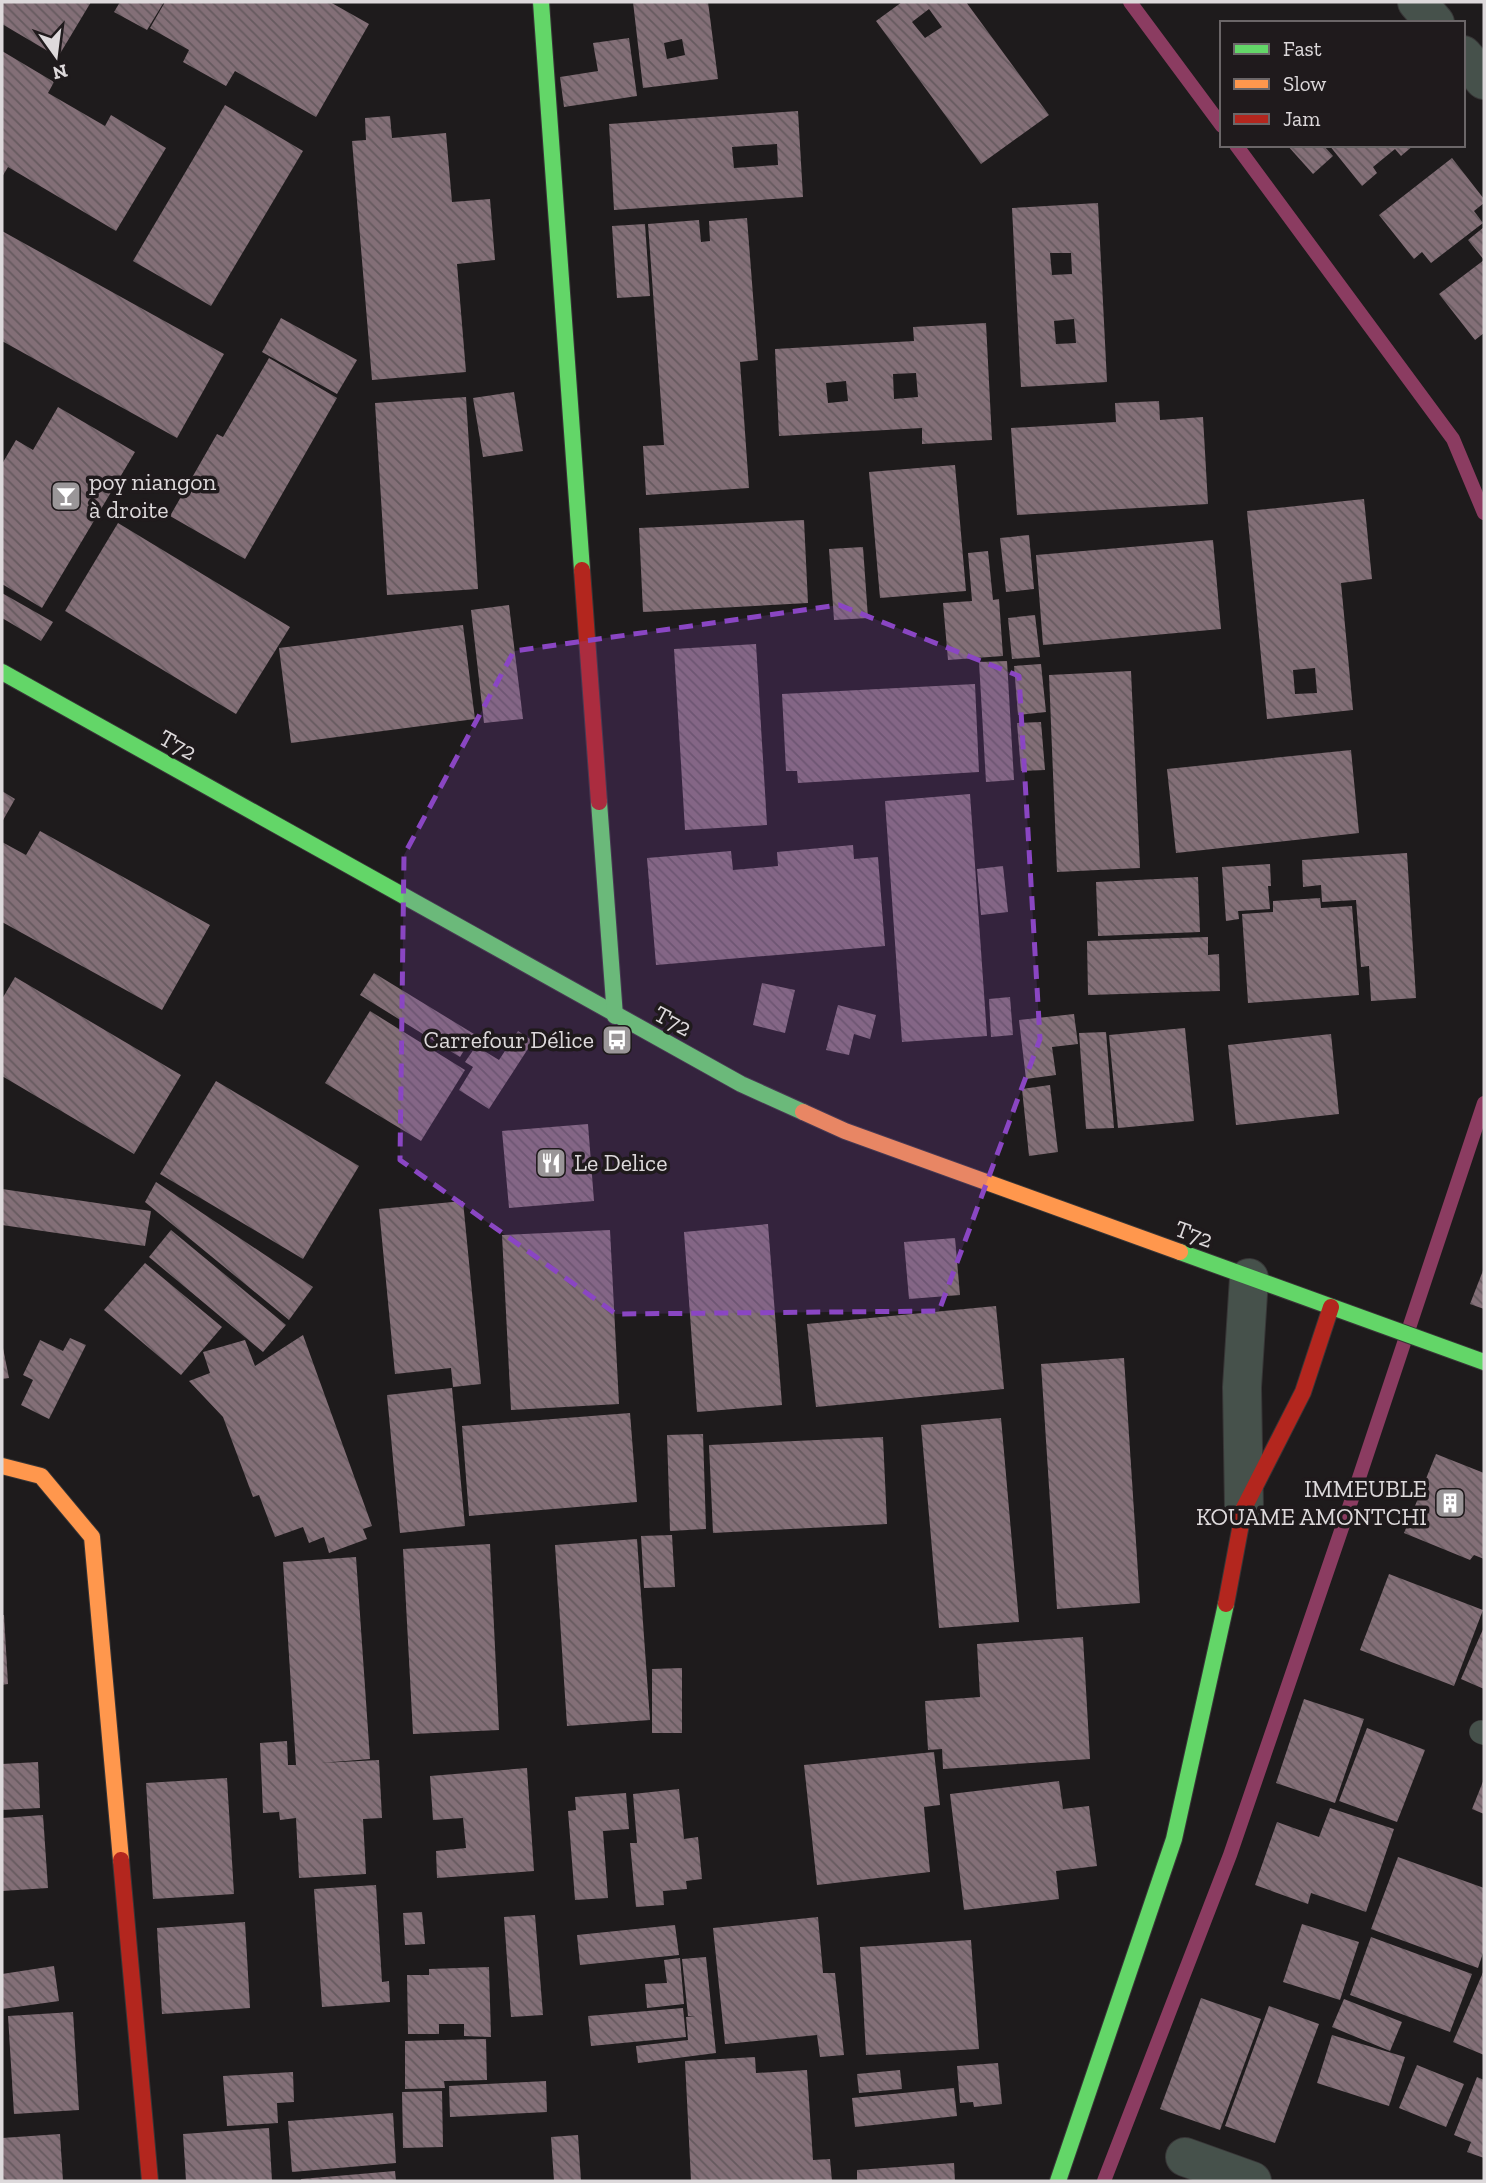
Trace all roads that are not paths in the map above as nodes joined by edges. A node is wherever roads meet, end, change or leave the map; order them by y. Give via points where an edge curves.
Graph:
1 (541, 2) edge
2 (1418, 2) edge
3 (1434, 21) edge
4 (1465, 57) edge
5 (1484, 80) edge
6 (2, 672) edge
7 (615, 1016) junction
8 (1249, 1278) junction
9 (1331, 1307) junction
10 (1484, 1362) edge
11 (2, 1466) edge
12 (1244, 1508) junction
13 (1185, 2157) dead end
14 (150, 2181) edge
15 (1058, 2181) edge
16 (1252, 2181) edge

1 - 7 street
2 - 3 street
4 - 5 street
6 - 7 street, T72
7 - 8 street, T72 via 741,1084 845,1131
8 - 9 street, T72
8 - 12 street via 1242,1387
9 - 10 street, T72
9 - 12 street via 1303,1392
11 - 14 street via 41,1476 92,1536
12 - 15 street via 1216,1661 1174,1839
13 - 16 street

